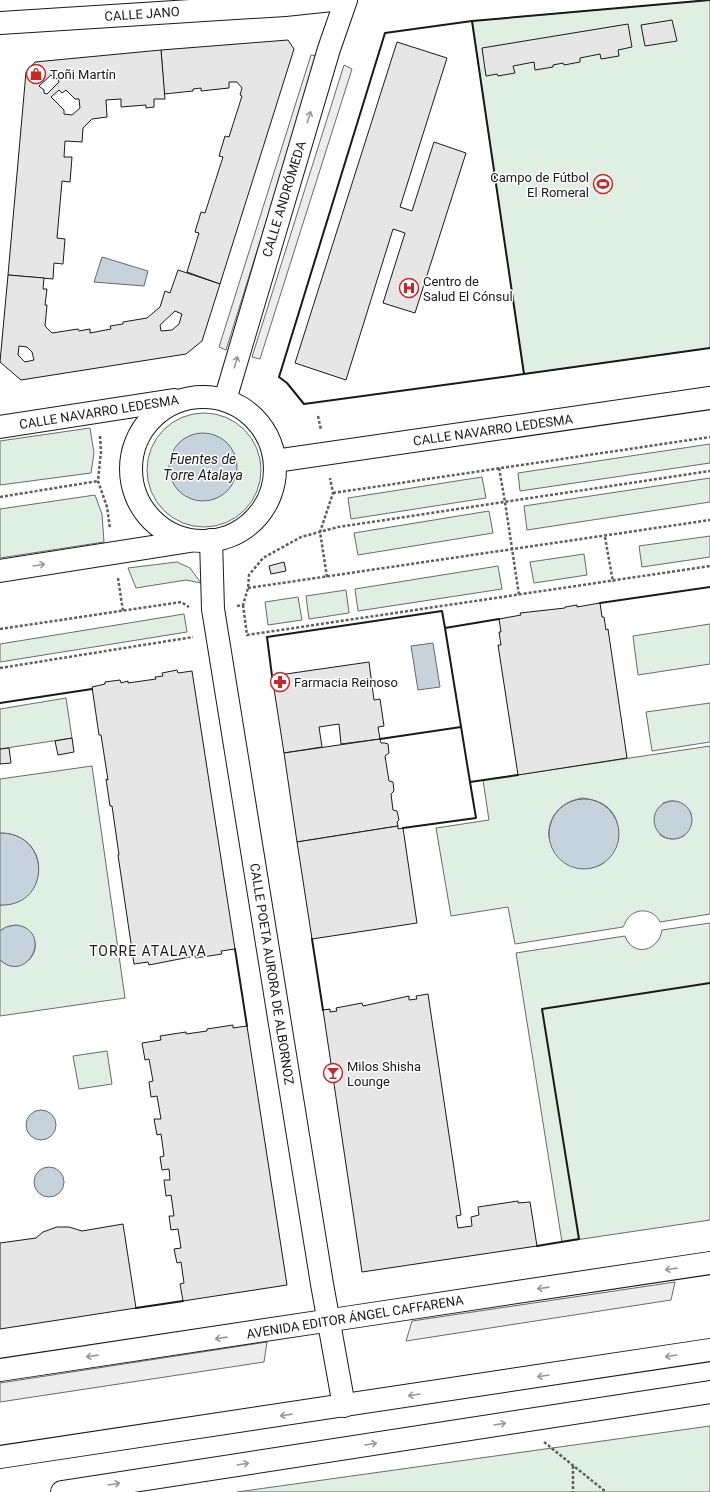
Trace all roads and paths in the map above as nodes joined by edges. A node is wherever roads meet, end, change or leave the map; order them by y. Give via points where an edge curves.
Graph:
1 (332, 0) edge
2 (346, 0) edge
3 (0, 23) edge
4 (199, 396) junction
5 (710, 398) edge
6 (225, 400) junction
7 (0, 427) edge
8 (100, 432) dead end
9 (710, 438) edge
10 (275, 461) junction
11 (499, 468) junction
12 (710, 471) edge
13 (98, 481) junction
14 (0, 497) edge
15 (505, 502) junction
16 (710, 520) edge
17 (320, 532) junction
18 (112, 534) dead end
19 (605, 537) junction
20 (201, 540) junction
21 (513, 550) junction
22 (710, 566) edge
23 (0, 571) edge
24 (117, 573) dead end
25 (327, 577) junction
26 (613, 582) junction
27 (248, 588) junction
28 (519, 595) junction
29 (243, 606) junction
30 (213, 609) junction
31 (123, 611) junction
32 (0, 629) edge
33 (194, 637) dead end
34 (0, 668) edge
35 (710, 1263) edge
36 (329, 1321) junction
37 (710, 1350) edge
38 (0, 1370) edge
39 (710, 1392) edge
40 (344, 1406) junction
41 (543, 1442) dead end
42 (0, 1457) edge
43 (573, 1466) junction
44 (62, 1492) edge
45 (574, 1492) edge
46 (606, 1492) edge

1 - 3 main road, CALLE JANO
6 -> 2 main road, CALLE ANDRÓMEDA via 329,49
4 - 6 main road
4 - 7 main road, CALLE NAVARRO LEDESMA
4 - 20 main road via 174,402 148,421 132,451 130,474 134,493 146,515 166,532
5 - 10 main road, CALLE NAVARRO LEDESMA
6 - 10 main road via 249,412 266,432
8 - 13 path
9 - 11 path
10 - 20 main road via 276,473 266,505 242,530
11 - 15 path
11 - 17 path via 333,493
12 - 15 path
13 - 14 path
13 - 18 path via 107,507
15 - 17 path
15 - 21 path
16 - 19 path
17 - 25 path
17 - 27 path via 301,537 263,558 249,575
19 - 21 path
19 - 26 path
23 -> 20 main road
20 - 30 main road, CALLE POETA AURORA DE ALBORNOZ
21 - 25 path
21 - 28 path
22 - 26 path
24 - 31 path
25 - 27 path
26 - 28 path
27 - 29 path
28 - 29 path via 247,635
29 - 30 path
30 - 31 path via 198,612 181,602
30 - 36 main road, CALLE POETA AURORA DE ALBORNOZ
31 - 32 path
33 - 34 path
35 -> 36 main road, AVENIDA EDITOR ÁNGEL CAFFARENA
36 -> 38 main road, AVENIDA EDITOR ÁNGEL CAFFARENA
36 - 40 main road, CALLE POETA AURORA DE ALBORNOZ
37 -> 40 main road
44 -> 39 main road
40 -> 42 main road
41 - 43 path
43 - 45 path
43 - 46 path

